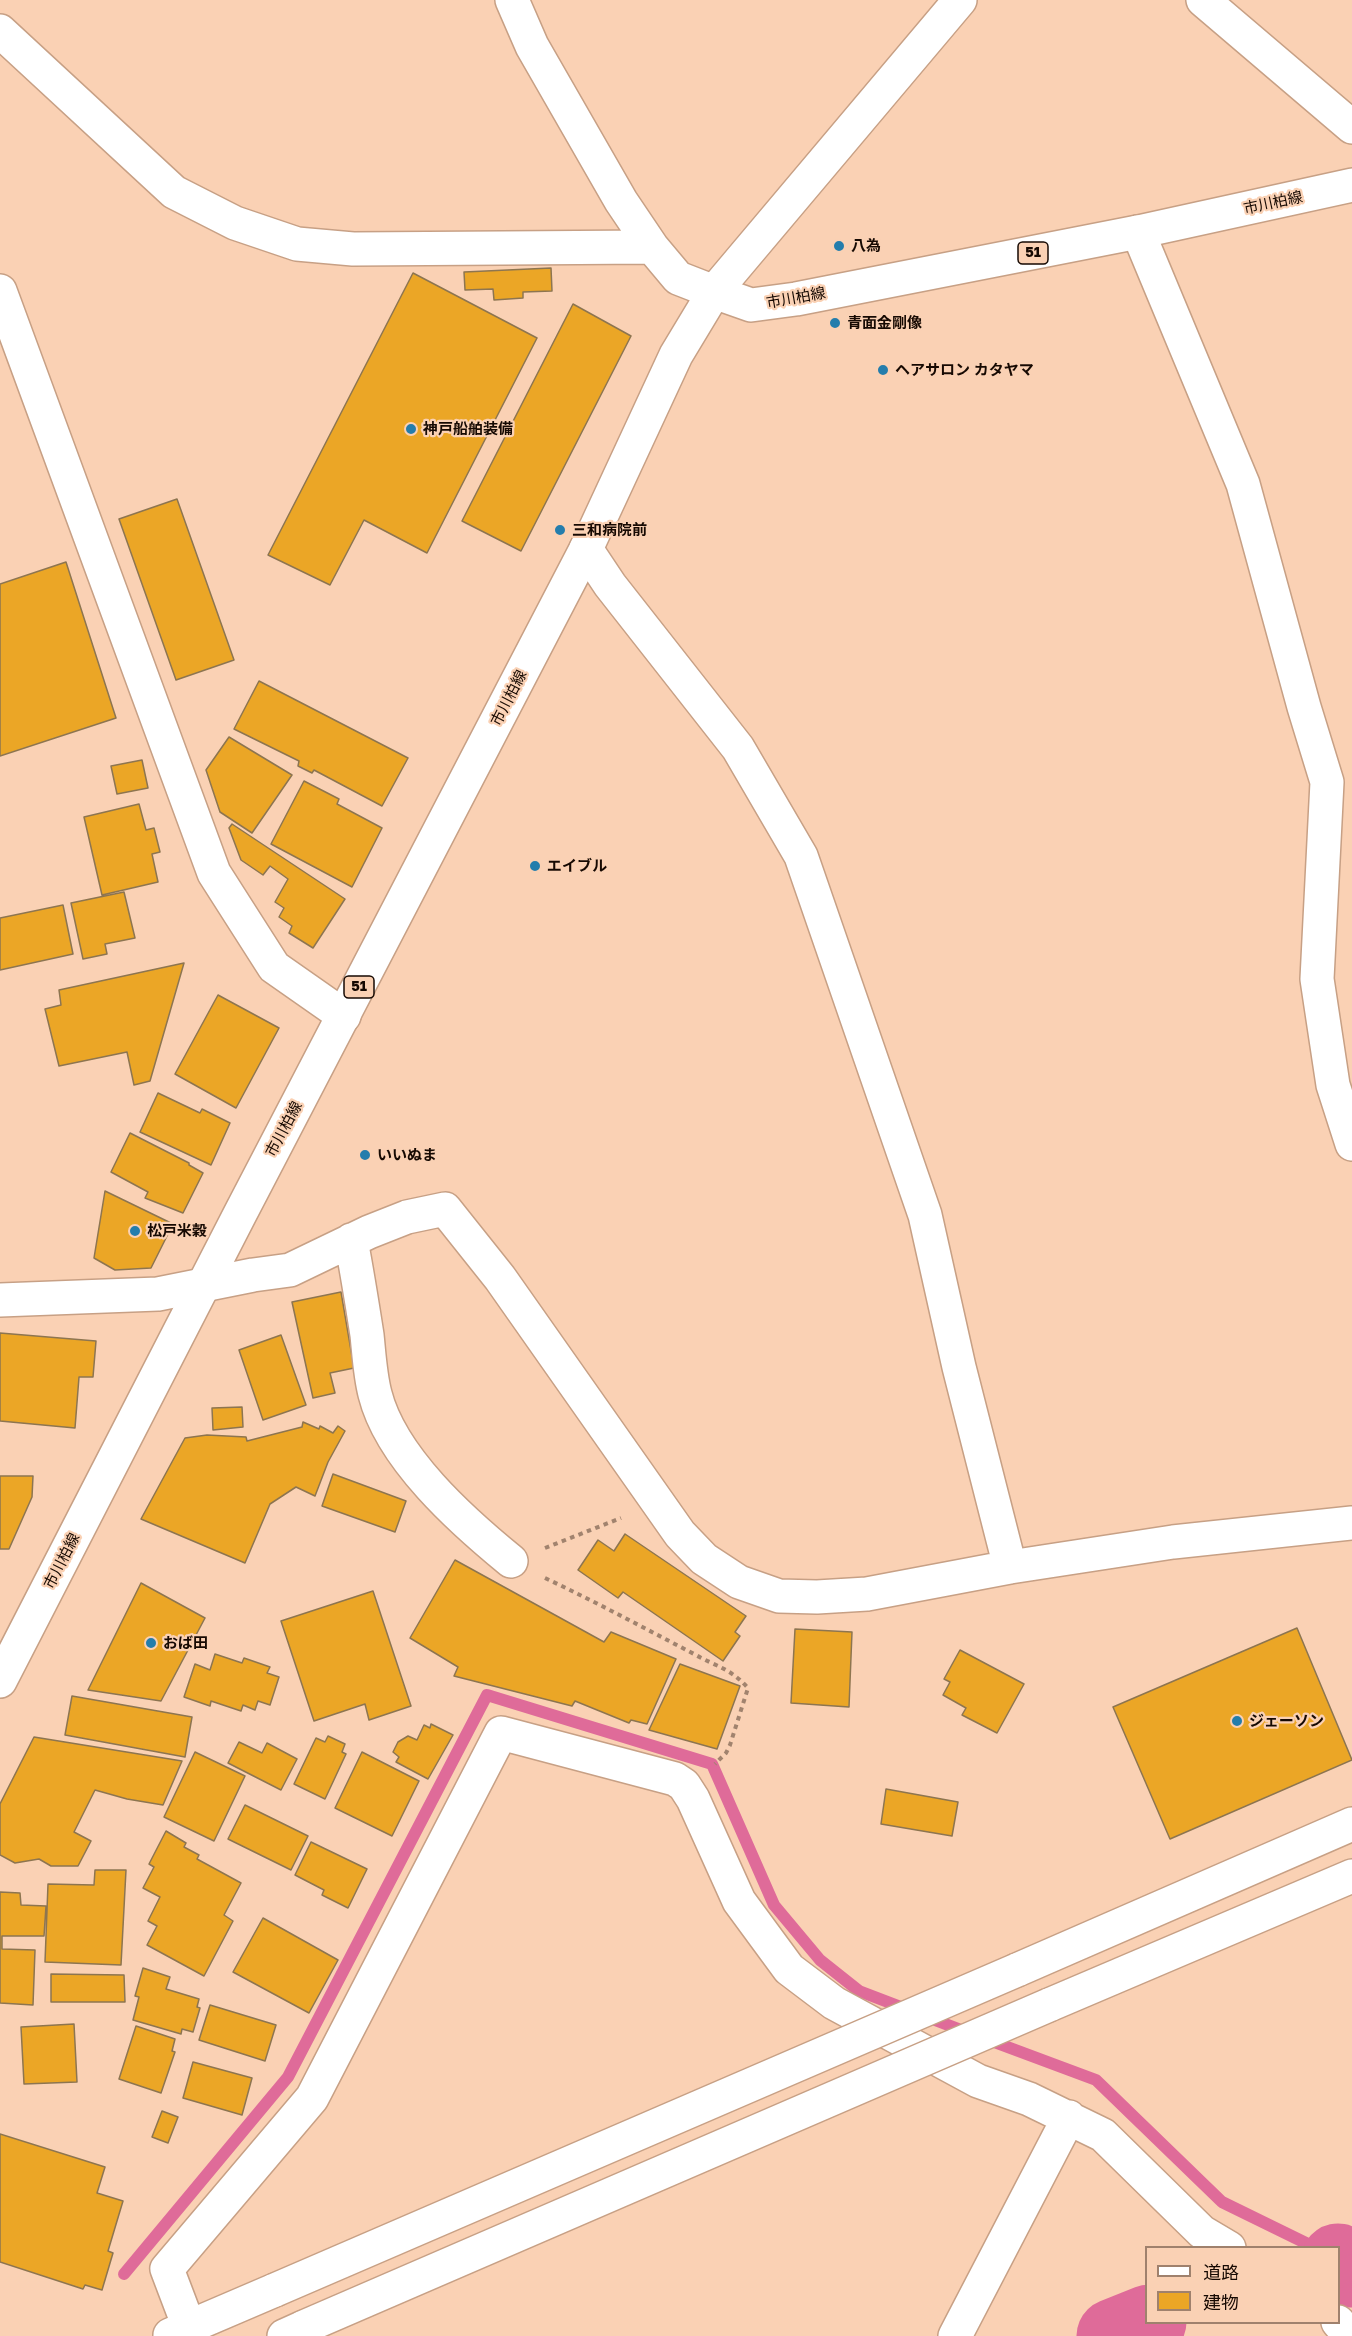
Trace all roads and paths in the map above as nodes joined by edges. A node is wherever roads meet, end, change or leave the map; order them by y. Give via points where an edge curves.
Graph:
1 (512, 0) edge
2 (960, 0) edge
3 (1203, 0) edge
4 (0, 31) edge
5 (1352, 127) edge
6 (1349, 181) edge
7 (1138, 232) junction
8 (652, 247) junction
9 (0, 291) edge
10 (714, 292) junction
11 (586, 549) junction
12 (344, 1016) junction
13 (1352, 1144) edge
14 (351, 1240) junction
15 (204, 1285) junction
16 (0, 1300) edge
17 (658, 1503) junction
18 (1352, 1523) edge
19 (512, 1562) junction
20 (1010, 1567) junction
21 (0, 1681) edge
22 (726, 1753) dead end
23 (1352, 1824) edge
24 (1352, 1876) edge
25 (1069, 2117) junction
26 (1227, 2246) edge
27 (1340, 2324) edge
28 (178, 2332) edge
29 (294, 2332) edge
30 (955, 2336) edge
31 (1350, 2336) edge

1 - 8 street via 532,46 621,201
2 - 10 street
3 - 5 street
4 - 8 street via 174,192 235,223 297,244 353,249
6 - 7 street, 市川柏線 / 51
7 - 10 street, 市川柏線 / 51 via 796,299 751,305
7 - 13 street via 1244,484 1328,782 1317,979 1333,1085
8 - 10 street via 678,278
9 - 12 street via 214,873 274,967
10 - 11 street, 市川柏線 / 51 via 676,355
11 - 12 street, 市川柏線 / 51
11 - 20 street via 738,747 801,856 925,1215
12 - 15 street, 市川柏線 / 51
14 - 15 street via 290,1270
14 - 17 street via 407,1217 445,1209 500,1278
14 - 19 street via 375,1394 385,1421 404,1455 468,1526
15 - 16 street via 158,1294
15 - 21 street, 市川柏線 / 51
17 - 19 path
17 - 20 street via 704,1559 739,1582 779,1596 867,1594
18 - 20 street via 1173,1542
19 - 22 path via 735,1674 748,1688
23 - 28 street, bridge
24 - 29 street, bridge
25 - 26 street via 1103,2135 1202,2232
25 - 28 street via 978,2081 834,2002 789,1969 739,1901 684,1785 675,1779 501,1733 312,2098 167,2269
25 - 30 street
27 - 31 street

